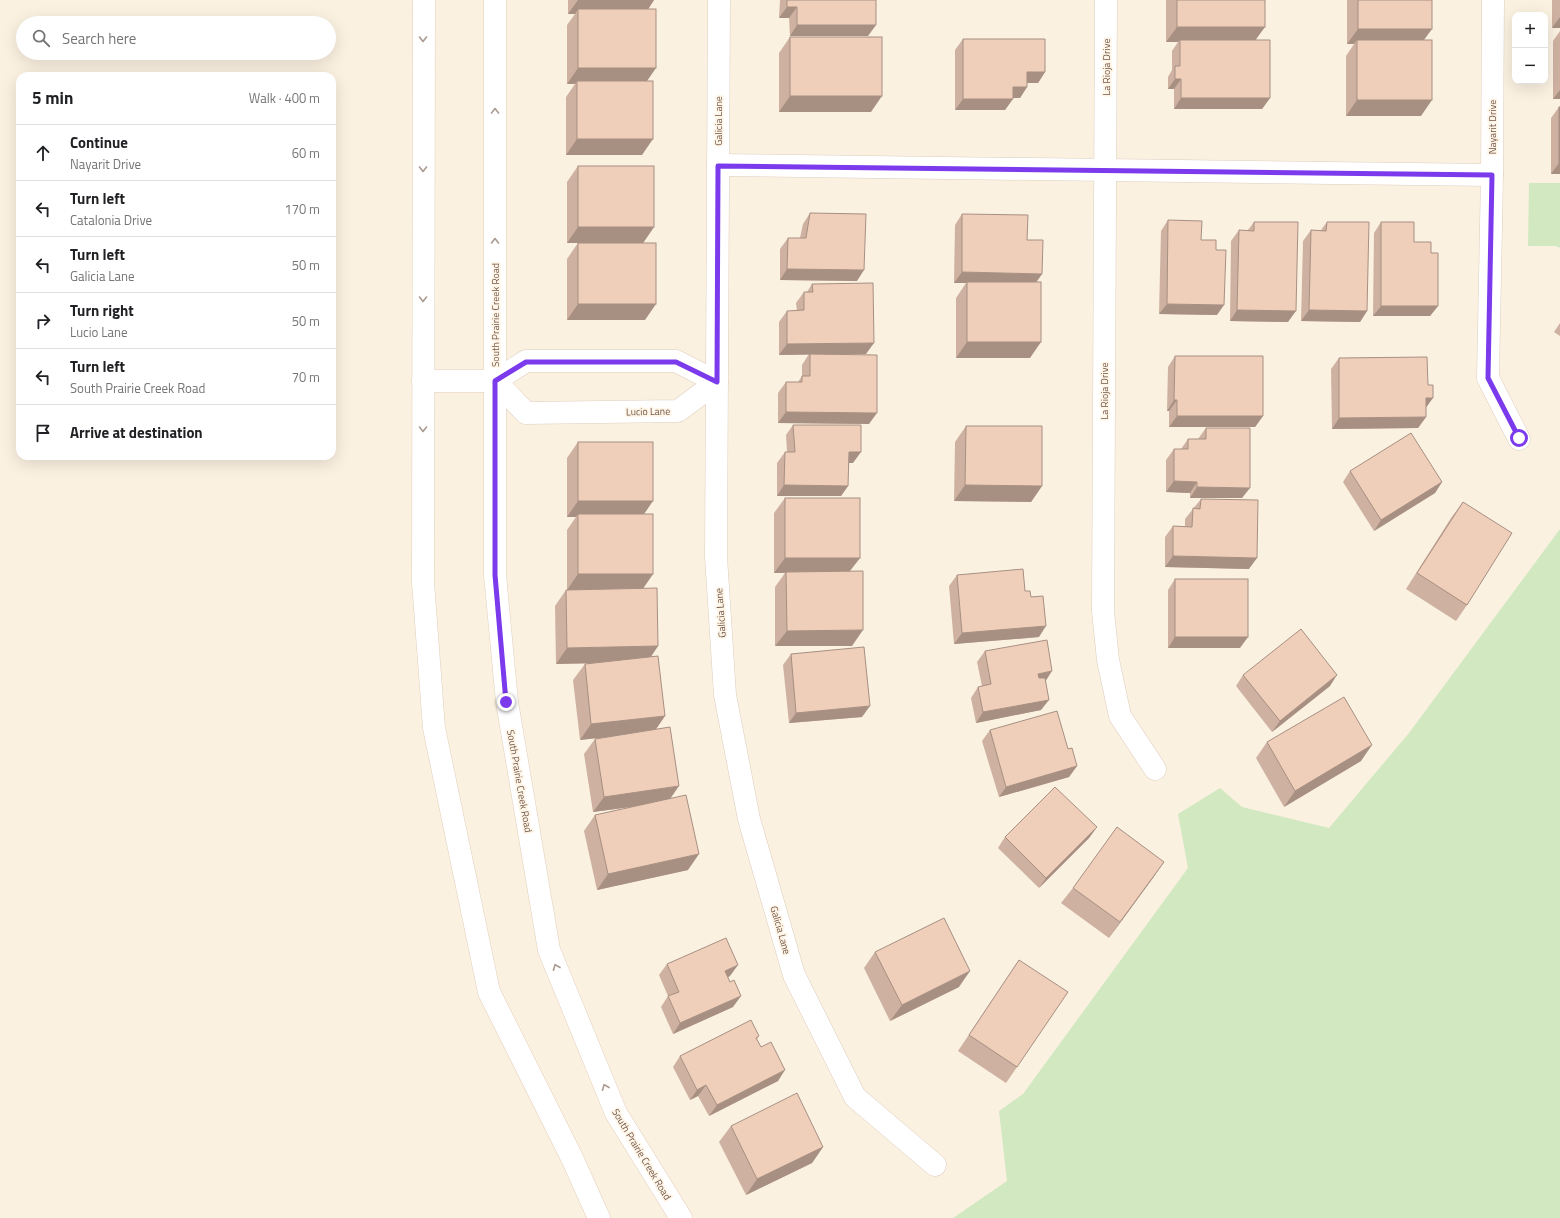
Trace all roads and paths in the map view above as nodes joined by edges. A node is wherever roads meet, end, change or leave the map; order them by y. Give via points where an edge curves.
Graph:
1 (424, 0) edge
2 (495, 0) edge
3 (719, 0) edge
4 (1106, 0) edge
5 (1493, 0) edge
6 (718, 166) junction
7 (1105, 170) junction
8 (1492, 175) junction
9 (423, 381) junction
10 (495, 381) junction
11 (717, 382) junction
12 (1519, 438) dead end
13 (1155, 770) dead end
14 (936, 1165) dead end
15 (599, 1218) edge
16 (680, 1218) edge

1 -> 9 street
10 -> 2 street, South Prairie Creek Road
3 - 6 street, Galicia Lane
4 - 7 street, La Rioja Drive
5 - 8 street, Nayarit Drive
6 - 7 street
6 - 11 street, Galicia Lane
7 - 8 street
7 - 13 street, La Rioja Drive via 1103,611 1108,660 1120,716
8 - 12 street, Nayarit Drive via 1488,378
9 - 10 street
9 -> 15 street via 423,582 434,728 489,992
10 - 11 street via 526,362 676,362
10 - 11 street, Lucio Lane via 526,413 678,411
16 -> 10 street, South Prairie Creek Road via 616,1113 549,950 506,702 495,575
11 - 14 street, Galicia Lane via 716,557 725,687 749,819 794,975 856,1097

